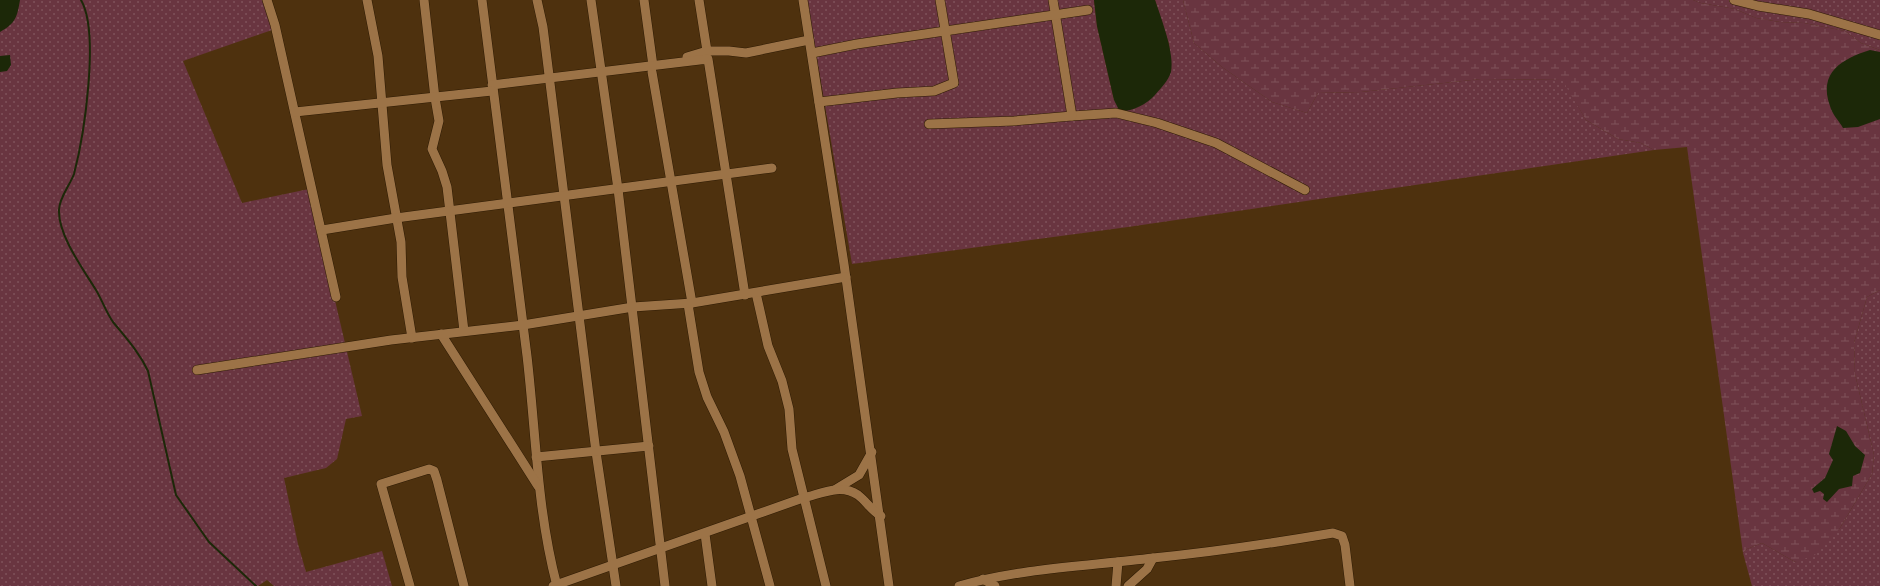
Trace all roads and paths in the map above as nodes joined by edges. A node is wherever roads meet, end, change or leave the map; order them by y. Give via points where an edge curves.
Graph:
1 (267, 0) edge
2 (367, 0) edge
3 (424, 0) edge
4 (482, 0) edge
5 (537, 0) edge
6 (591, 0) edge
7 (644, 0) edge
8 (699, 0) edge
9 (803, 0) edge
10 (940, 0) edge
11 (1053, 0) edge
12 (1734, 0) edge
13 (1088, 10) dead end
14 (1056, 14) junction
15 (946, 32) junction
16 (1880, 35) edge
17 (809, 40) junction
18 (707, 51) junction
19 (812, 53) junction
20 (652, 69) junction
21 (600, 72) junction
22 (548, 78) junction
23 (492, 88) junction
24 (435, 98) junction
25 (819, 102) junction
26 (383, 103) junction
27 (294, 112) junction
28 (1072, 116) junction
29 (929, 124) dead end
30 (772, 168) dead end
31 (726, 176) junction
32 (672, 183) junction
33 (618, 189) junction
34 (1306, 190) dead end
35 (564, 196) junction
36 (508, 203) junction
37 (450, 211) junction
38 (396, 218) junction
39 (322, 230) junction
40 (846, 277) junction
41 (756, 293) junction
42 (745, 295) junction
43 (336, 297) dead end
44 (690, 303) junction
45 (633, 307) junction
46 (580, 316) junction
47 (523, 325) junction
48 (464, 331) junction
49 (441, 334) junction
50 (412, 338) junction
51 (197, 370) dead end
52 (649, 446) junction
53 (596, 452) junction
54 (872, 452) junction
55 (536, 457) junction
56 (540, 489) junction
57 (836, 489) junction
58 (803, 498) junction
59 (752, 516) junction
60 (881, 516) junction
61 (705, 534) junction
62 (661, 548) junction
63 (1153, 558) junction
64 (1118, 562) junction
65 (612, 564) junction
66 (983, 579) junction
67 (410, 586) edge
68 (464, 586) edge
69 (556, 586) edge
70 (616, 586) edge
71 (665, 586) edge
72 (712, 586) edge
73 (770, 586) edge
74 (826, 586) edge
75 (890, 586) edge
76 (959, 586) edge
77 (994, 586) edge
78 (1116, 586) edge
79 (1128, 586) edge
80 (1350, 586) edge

1 - 27 street
2 - 26 street via 378,56
3 - 24 street
4 - 23 street
5 - 22 street via 543,27
6 - 21 street
7 - 20 street
8 - 18 street
9 - 17 street
10 - 15 street
11 - 14 street
12 - 16 street via 1809,14
13 - 14 street
14 - 15 street
14 - 28 street
15 - 19 street
15 - 25 street via 954,83 934,91
17 - 18 street via 746,53
17 - 19 street
18 - 20 street
19 - 25 street
20 - 21 street via 632,64
20 - 32 street
21 - 22 street
21 - 31 street via 708,59
21 - 33 street
22 - 23 street
22 - 35 street
23 - 24 street
23 - 36 street
24 - 26 street
24 - 37 street via 439,127 432,149 442,171
25 - 40 street
26 - 27 street
26 - 38 street via 387,165
27 - 39 street
28 - 29 street
28 - 34 street via 1116,113 1157,123 1216,143
30 - 31 street
31 - 32 street
31 - 42 street
32 - 33 street
32 - 44 street
33 - 35 street
33 - 45 street
35 - 36 street
35 - 46 street
36 - 37 street
36 - 47 street
37 - 38 street
37 - 48 street
38 - 39 street
38 - 50 street via 401,242 405,304
39 - 43 street
40 - 41 street
40 - 54 street
41 - 42 street
41 - 58 street via 768,346 782,381 789,409 792,449
42 - 44 street
44 - 45 street
44 - 59 street via 699,372 707,397 724,432
45 - 46 street
45 - 52 street
46 - 47 street
46 - 53 street
47 - 48 street
47 - 55 street
48 - 49 street
49 - 50 street
49 - 56 street
50 - 51 street
52 - 53 street
52 - 62 street
53 - 55 street
53 - 65 street
54 - 57 street via 859,475
54 - 60 street
55 - 56 street
56 - 69 street
57 - 58 street
57 - 60 street via 858,495
58 - 59 street
58 - 74 street
59 - 61 street
59 - 73 street
60 - 75 street
61 - 62 street
61 - 72 street
62 - 65 street
62 - 71 street
63 - 64 street
63 - 79 street via 1147,569
63 - 80 street via 1333,533 1342,536 1346,545
64 - 66 street via 1086,564
64 - 78 street
65 - 69 street
65 - 70 street
66 - 76 street
66 - 77 street
67 - 68 street via 381,484 428,469 434,471 437,480

